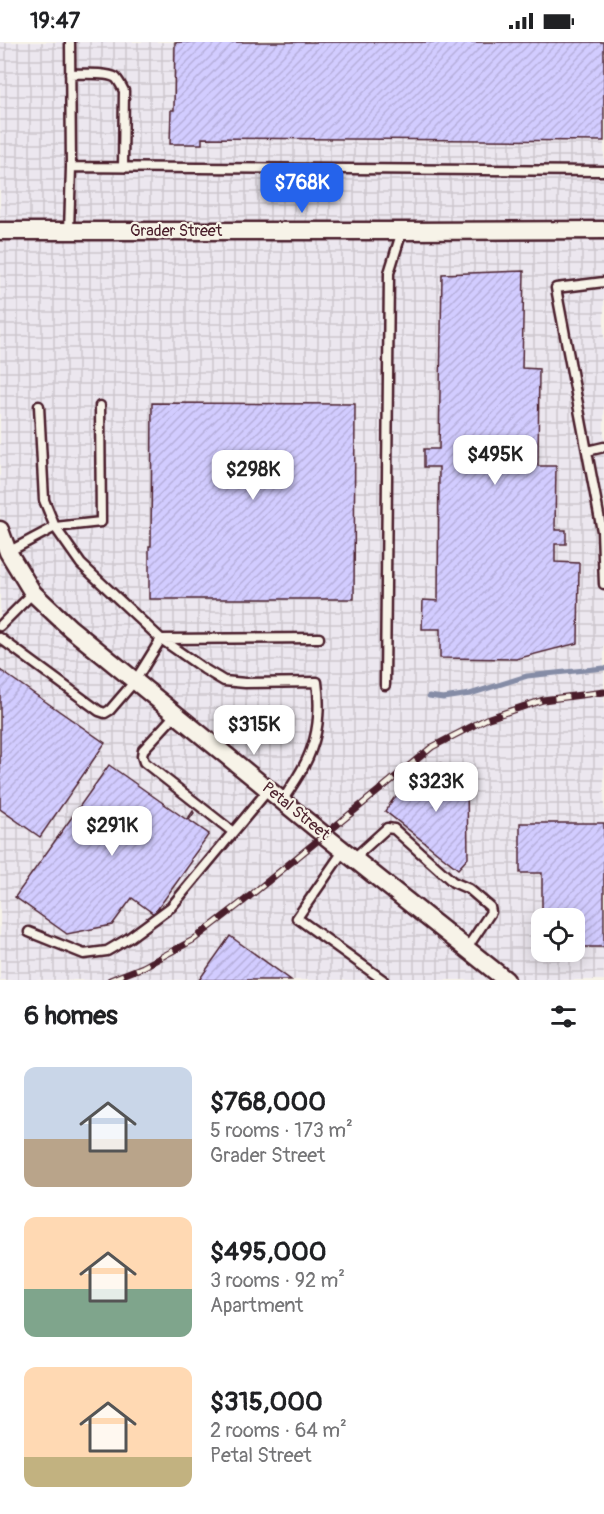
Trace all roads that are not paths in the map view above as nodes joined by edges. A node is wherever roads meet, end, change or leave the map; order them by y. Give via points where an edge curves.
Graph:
1 (70, 42) edge
2 (70, 74) junction
3 (71, 167) junction
4 (123, 167) junction
5 (604, 171) edge
6 (604, 230) edge
7 (0, 231) edge
8 (69, 231) junction
9 (402, 231) junction
10 (604, 282) edge
11 (39, 406) dead end
12 (100, 406) dead end
13 (604, 447) edge
14 (587, 451) junction
15 (55, 527) junction
16 (0, 530) edge
17 (8, 552) junction
18 (604, 584) edge
19 (33, 593) junction
20 (0, 626) edge
21 (0, 638) edge
22 (320, 638) dead end
23 (161, 639) junction
24 (135, 681) junction
25 (385, 685) dead end
26 (176, 714) junction
27 (269, 789) junction
28 (282, 801) junction
29 (233, 832) junction
30 (349, 854) junction
31 (29, 932) dead end
32 (467, 948) junction
33 (383, 980) edge
34 (506, 980) edge

1 - 2 lane
2 - 3 lane
2 - 4 lane via 109,75 117,79 124,91
3 - 4 lane
3 - 8 lane
4 - 5 lane
6 - 9 street, Grader Street
7 - 8 street, Grader Street
8 - 9 street, Grader Street
9 - 25 lane via 389,273
10 - 14 lane via 556,288
11 - 15 lane via 44,500
12 - 15 lane via 101,522
13 - 14 lane
14 - 18 lane via 602,531
15 - 17 lane
15 - 23 lane via 81,564
16 - 17 street, Petal Street
17 - 19 street, Petal Street
19 - 20 lane
19 - 24 street, Petal Street
21 - 24 lane via 105,713
22 - 23 lane
23 - 24 lane
23 - 28 lane via 224,681 317,682 318,719 312,748
24 - 26 street, Petal Street
26 - 27 street, Petal Street
26 - 29 lane via 143,750 144,762
27 - 28 street, Petal Street
27 - 29 lane
28 - 30 street, Petal Street
29 - 31 lane via 171,907 107,951 84,954
30 - 32 street, Petal Street
30 - 32 lane via 387,828 394,829 453,882 469,889 490,907 491,912
30 - 33 lane via 297,918
32 - 34 street, Petal Street

